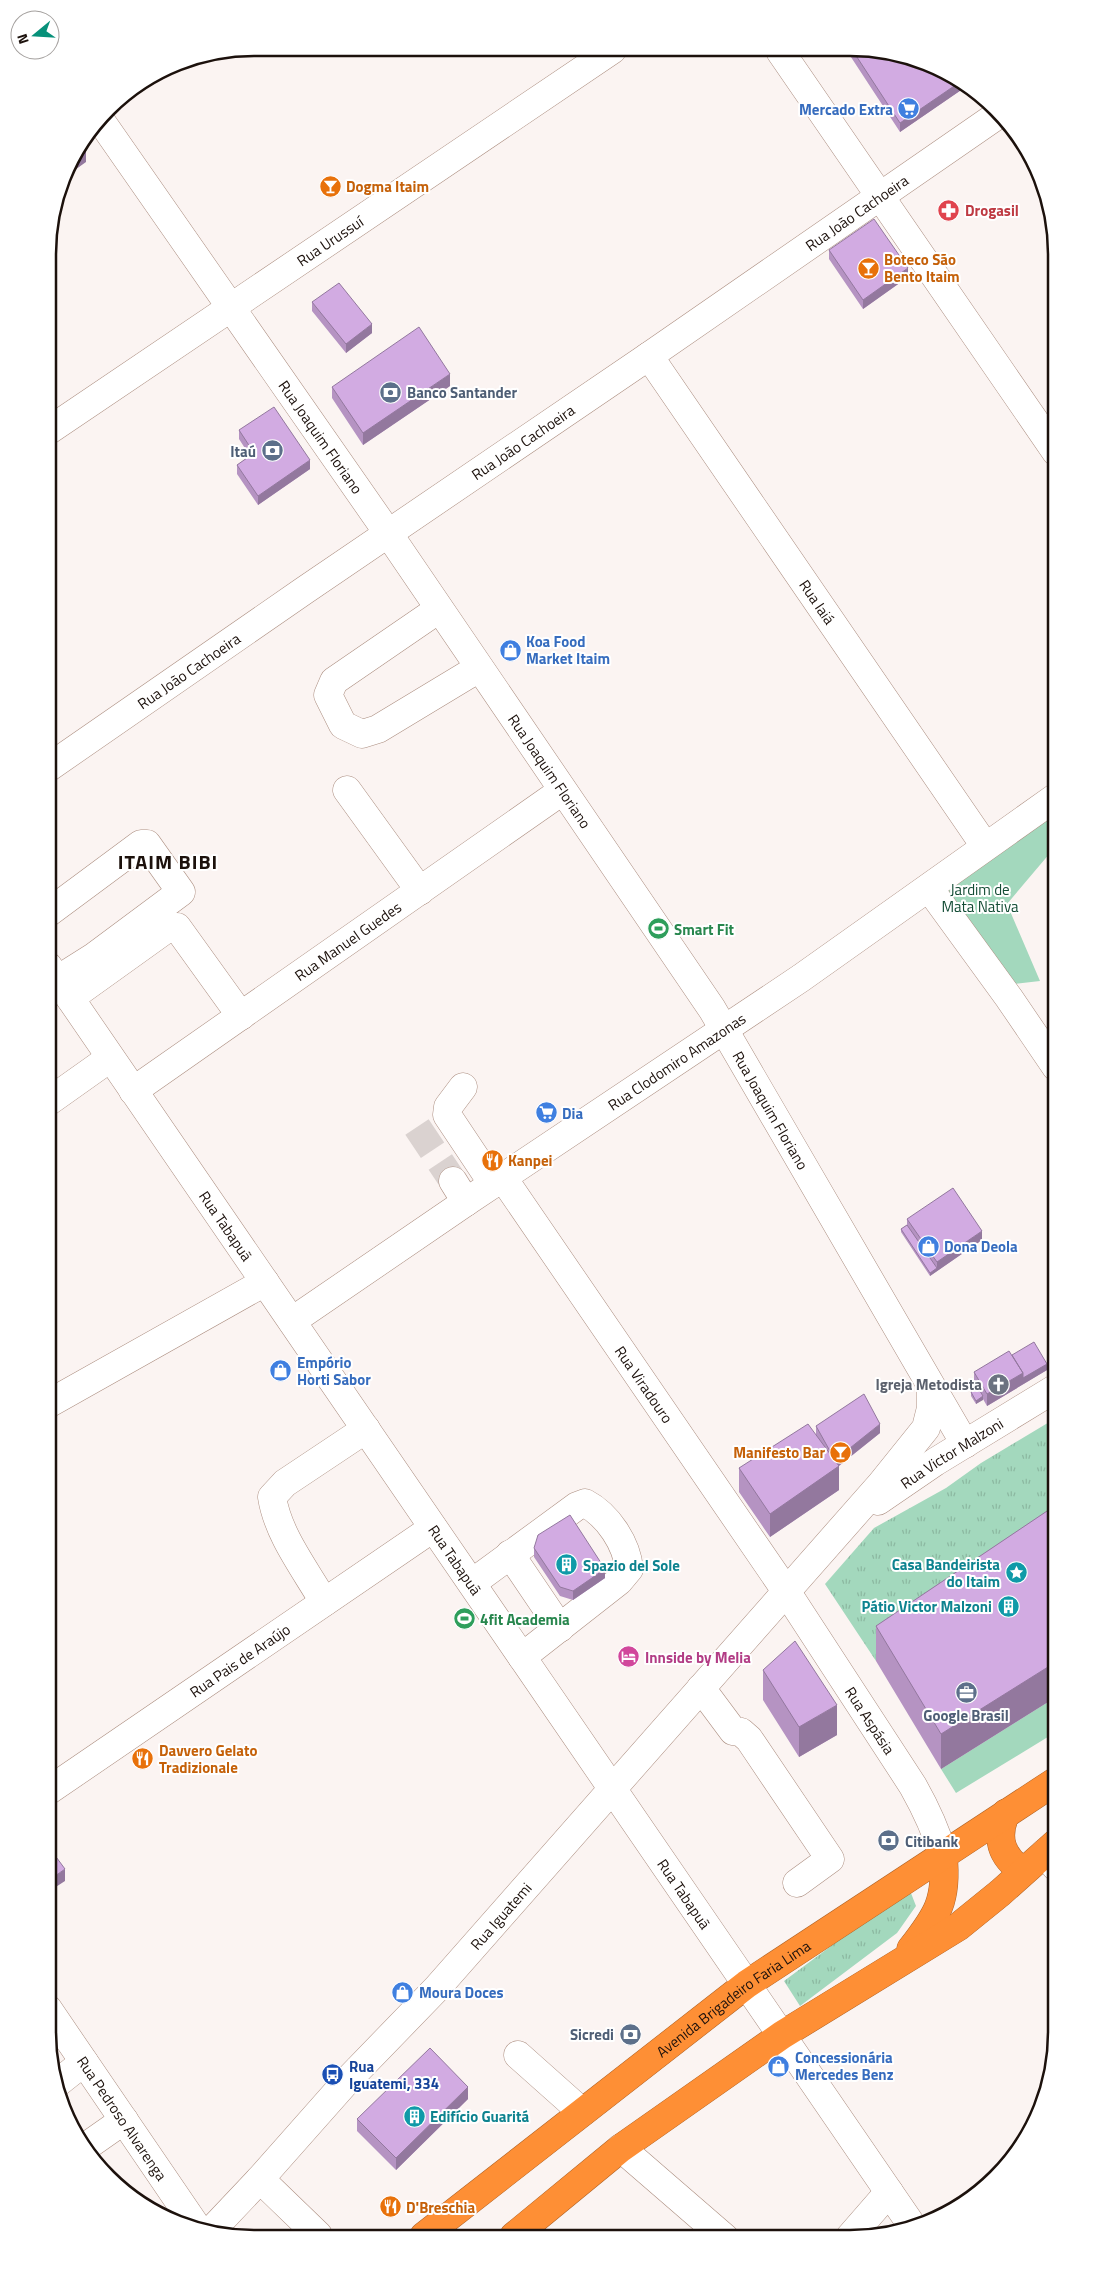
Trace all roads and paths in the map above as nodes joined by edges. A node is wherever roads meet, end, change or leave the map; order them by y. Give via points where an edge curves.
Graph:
1 (603, 56) edge
2 (783, 56) edge
3 (993, 117) edge
4 (104, 125) edge
5 (880, 195) junction
6 (231, 306) junction
7 (650, 356) junction
8 (56, 426) edge
9 (1048, 440) edge
10 (388, 533) junction
11 (439, 609) junction
12 (479, 668) junction
13 (56, 762) edge
14 (347, 790) dead end
15 (562, 791) junction
16 (1048, 803) edge
17 (985, 846) junction
18 (929, 888) junction
19 (420, 891) junction
20 (56, 907) edge
21 (56, 977) edge
22 (56, 978) edge
23 (56, 979) edge
24 (241, 1016) junction
25 (724, 1029) junction
26 (1048, 1055) edge
27 (110, 1058) junction
28 (463, 1088) dead end
29 (133, 1091) junction
30 (56, 1096) edge
31 (498, 1181) junction
32 (265, 1282) junction
33 (292, 1321) junction
34 (931, 1388) junction
35 (1048, 1393) edge
36 (56, 1400) edge
37 (366, 1429) junction
38 (965, 1444) junction
39 (848, 1522) junction
40 (433, 1528) junction
41 (510, 1554) junction
42 (472, 1584) junction
43 (786, 1591) junction
44 (324, 1602) junction
45 (560, 1628) junction
46 (522, 1657) junction
47 (701, 1688) junction
48 (56, 1786) edge
49 (1048, 1786) edge
50 (614, 1790) junction
51 (1006, 1813) junction
52 (943, 1856) junction
53 (1048, 1857) edge
54 (1023, 1871) junction
55 (797, 1883) dead end
56 (901, 1962) junction
57 (746, 1984) junction
58 (56, 2021) edge
59 (782, 2035) junction
60 (518, 2055) dead end
61 (84, 2062) junction
62 (62, 2078) edge
63 (582, 2112) junction
64 (124, 2120) junction
65 (91, 2143) edge
66 (621, 2148) junction
67 (260, 2179) junction
68 (889, 2192) junction
69 (191, 2219) edge
70 (909, 2220) edge
71 (215, 2226) edge
72 (856, 2229) edge
73 (313, 2230) edge
74 (432, 2230) edge
75 (521, 2230) edge
76 (716, 2230) edge

1 - 6 street, Rua Urussuí
2 - 5 street
3 - 5 street, Rua João Cachoeira
4 - 6 street, Rua Joaquim Floriano
5 - 7 street, Rua João Cachoeira
5 - 9 street
6 - 8 street, Rua Urussuí
6 - 10 street, Rua Joaquim Floriano
7 - 10 street, Rua João Cachoeira
7 - 17 street, Rua Iaiá
10 - 11 street, Rua Joaquim Floriano
10 - 13 street, Rua João Cachoeira
11 - 12 street, Rua Joaquim Floriano
11 - 12 street via 334,680 328,695 343,725 362,734 378,728
12 - 15 street, Rua Joaquim Floriano
14 - 19 street
15 - 19 street, Rua Manuel Guedes
15 - 25 street, Rua Joaquim Floriano
16 - 17 street, Rua Clodomiro Amazonas
17 - 18 street, Rua Clodomiro Amazonas
18 - 25 street, Rua Clodomiro Amazonas
18 - 26 street
19 - 24 street, Rua Manuel Guedes
20 - 21 street via 141,844 147,844 180,892 95,956
22 - 24 street via 169,926 177,927
23 - 27 street, Rua Tabapuã
24 - 29 street, Rua Manuel Guedes
25 - 31 street, Rua Clodomiro Amazonas
25 - 34 street, Rua Joaquim Floriano
27 - 29 street, Rua Tabapuã
27 - 30 street
28 - 31 street, Rua Viradouro via 448,1107 447,1115
29 - 32 street, Rua Tabapuã
31 - 33 street, Rua Clodomiro Amazonas via 459,1191
31 - 43 street, Rua Viradouro
32 - 33 street, Rua Tabapuã
32 - 36 street
33 - 37 street, Rua Tabapuã
34 - 38 street, Rua Joaquim Floriano
34 - 39 street, Rua Victor Malzoni via 926,1428
35 - 38 street, Rua Victor Malzoni
37 - 40 street, Rua Tabapuã
37 - 44 street via 286,1483 272,1497 280,1527
38 - 39 street, Rua Victor Malzoni
39 - 43 street, Rua Victor Malzoni
40 - 42 street, Rua Tabapuã
40 - 44 street, Rua Pais de Araújo
41 - 42 street
41 - 45 street
41 - 45 street via 585,1503 616,1535 628,1556 628,1570 619,1581
42 - 46 street, Rua Tabapuã
43 - 47 street, Rua Iguatemi
43 - 52 street, Rua Aspásia via 913,1786 930,1818
44 - 48 street, Rua Pais de Araújo
45 - 46 street
46 - 50 street, Rua Tabapuã
47 - 50 street, Rua Iguatemi
47 - 55 street via 733,1731 740,1732 749,1740 830,1859
49 - 51 highway, Avenida Brigadeiro Faria Lima
50 - 57 street, Rua Tabapuã
50 - 67 street, Rua Iguatemi
51 - 52 highway, Avenida Brigadeiro Faria Lima
51 - 54 highway via 1000,1834 1001,1845 1013,1864
52 - 56 highway via 942,1900 936,1915
52 - 57 highway, Avenida Brigadeiro Faria Lima
53 - 54 highway
54 - 56 highway via 958,1927
56 - 59 highway
57 - 59 street, Rua Tabapuã
57 - 63 highway, Avenida Brigadeiro Faria Lima
58 - 61 street, Rua Pedroso Alvarenga
59 - 66 highway
59 - 68 street, Rua Tabapuã
60 - 63 street
61 - 62 street
61 - 64 street, Rua Pedroso Alvarenga
63 - 74 highway, Avenida Brigadeiro Faria Lima
64 - 65 street
64 - 69 street, Rua Pedroso Alvarenga
66 - 75 highway
66 - 76 street
67 - 71 street, Rua Iguatemi
67 - 73 street
68 - 70 street, Rua Tabapuã
68 - 72 street

